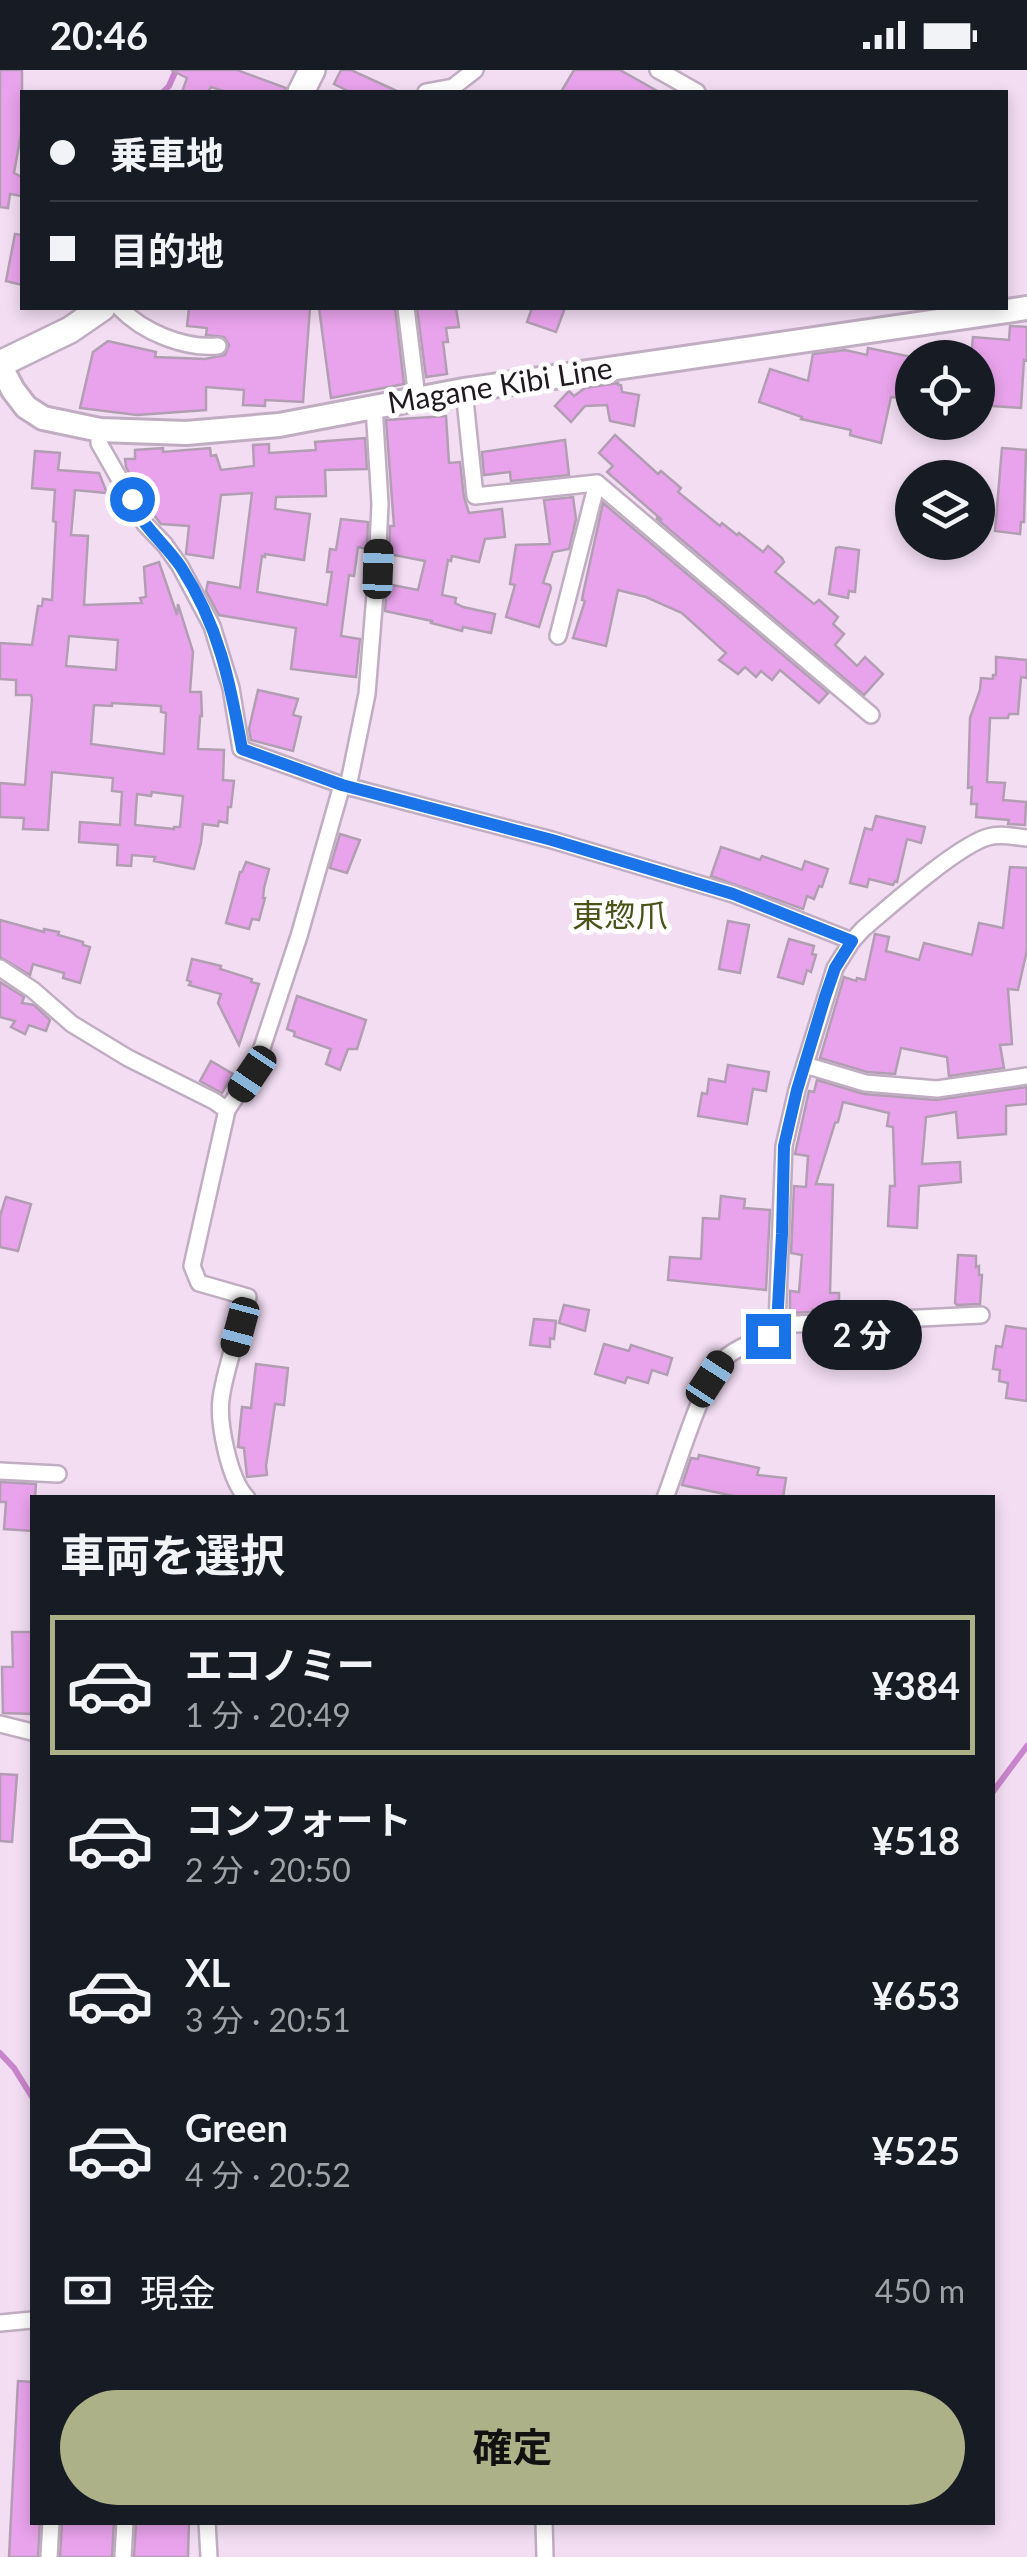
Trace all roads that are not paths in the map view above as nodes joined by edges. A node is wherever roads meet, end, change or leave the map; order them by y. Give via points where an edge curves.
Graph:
1 (474, 70) edge
2 (658, 70) edge
3 (436, 90) edge
4 (693, 90) edge
5 (1027, 308) edge
6 (99, 310) edge
7 (122, 310) edge
8 (406, 310) edge
9 (218, 346) dead end
10 (0, 365) edge
11 (464, 390) junction
12 (417, 398) junction
13 (374, 406) junction
14 (100, 430) junction
15 (597, 484) junction
16 (558, 636) dead end
17 (870, 715) dead end
18 (345, 786) junction
19 (1027, 838) edge
20 (852, 941) junction
21 (0, 968) edge
22 (804, 1065) junction
23 (1027, 1076) edge
24 (226, 1110) junction
25 (981, 1314) dead end
26 (777, 1325) junction
27 (0, 1472) edge
28 (58, 1474) dead end
29 (243, 1495) edge
30 (666, 1495) edge
31 (0, 1724) edge
32 (30, 1732) edge
33 (30, 2320) edge
34 (0, 2323) edge
35 (51, 2525) edge
36 (125, 2525) edge
37 (207, 2525) edge
38 (544, 2525) edge
39 (50, 2557) edge
40 (124, 2557) edge
41 (209, 2557) edge
42 (545, 2557) edge

1 - 3 street
2 - 4 street
5 - 11 main road, Magane Kibi Line
6 - 10 highway
7 - 9 street via 164,336
8 - 12 street
10 - 14 main road, Magane Kibi Line via 26,407 43,418
11 - 12 main road, Magane Kibi Line
11 - 15 street via 476,496
12 - 13 main road, Magane Kibi Line
13 - 14 main road, Magane Kibi Line via 186,434
13 - 18 street via 378,569 367,694
14 - 18 street via 100,443 145,524 180,566 212,626 242,749
15 - 16 street
15 - 17 street
18 - 20 street via 733,894
18 - 24 street via 262,1051
19 - 20 street via 998,835 975,842
20 - 22 street via 835,968
21 - 24 street via 72,1024
22 - 23 street via 865,1083 937,1089
22 - 26 street via 784,1146
24 - 29 street via 192,1266 199,1284 248,1298 220,1401 230,1466
25 - 26 street
26 - 30 street via 722,1360
27 - 28 street
31 - 32 street
33 - 34 street
35 - 39 street
36 - 40 street
37 - 41 street
38 - 42 street

